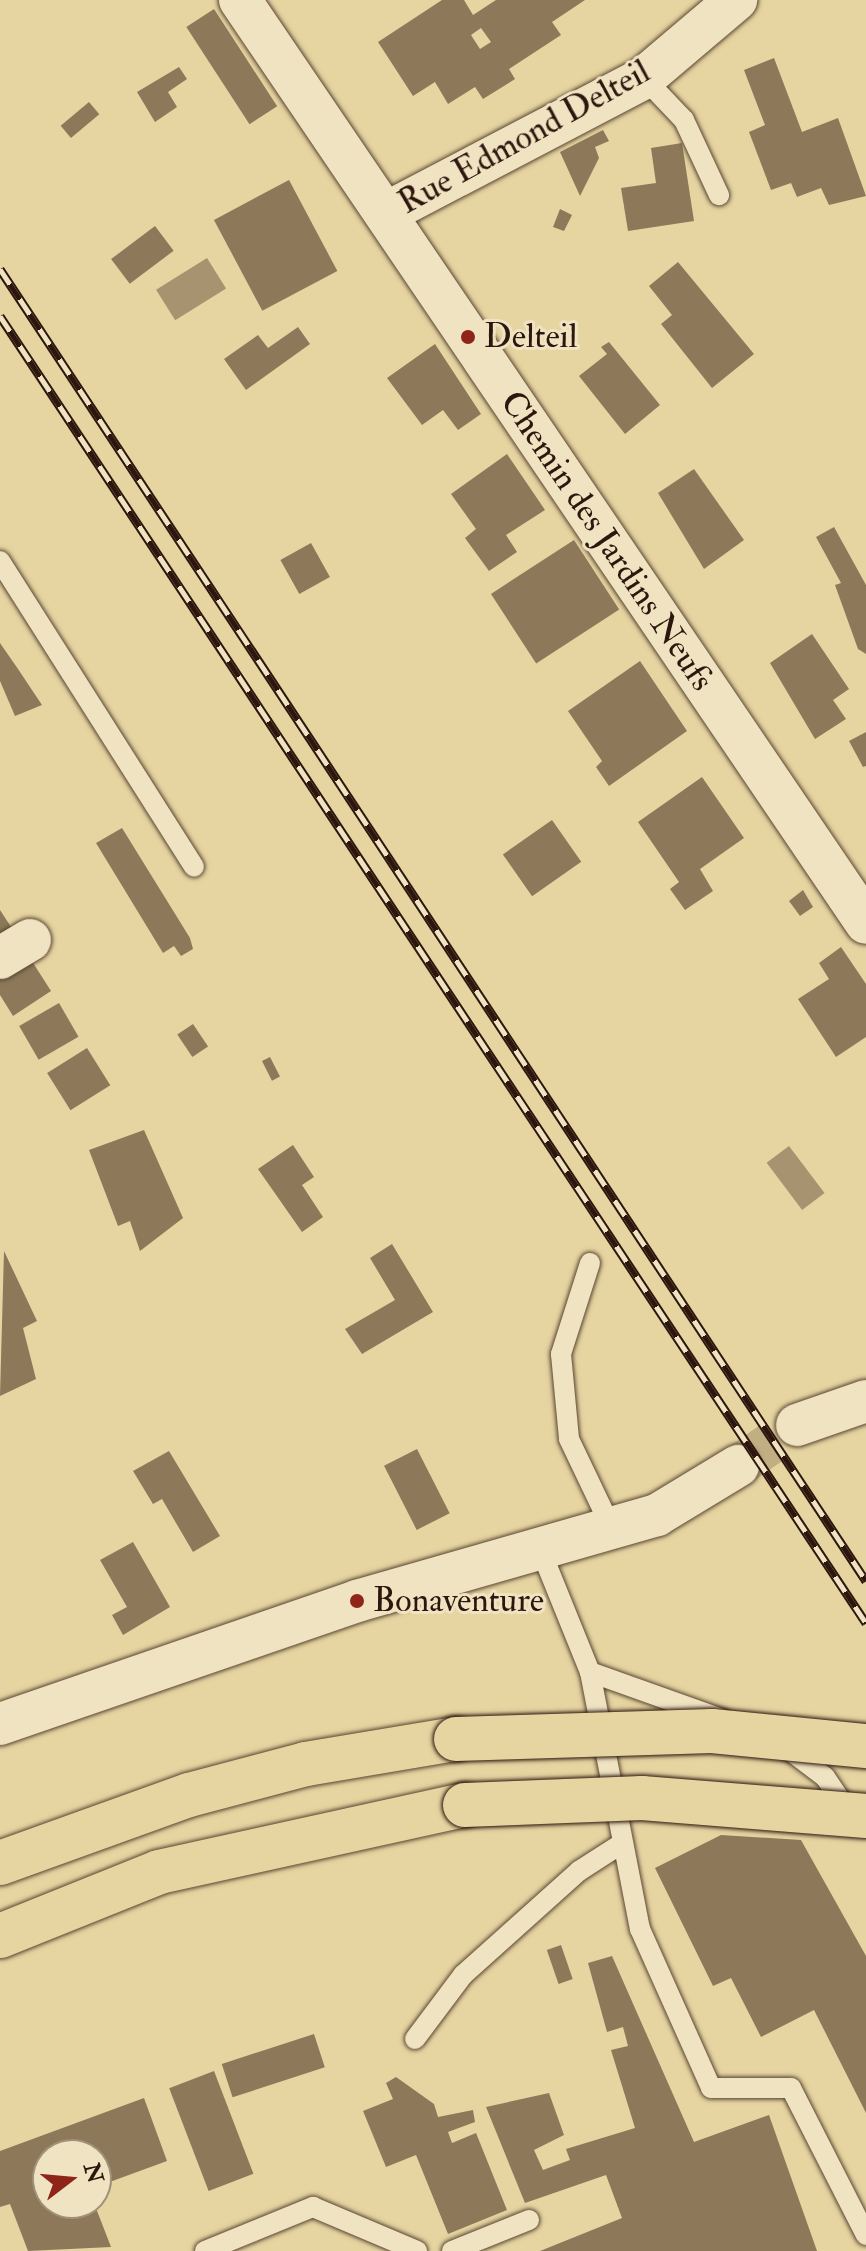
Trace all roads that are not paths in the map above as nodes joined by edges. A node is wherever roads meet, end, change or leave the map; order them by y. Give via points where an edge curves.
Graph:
1 (240, 0) edge
2 (736, 0) edge
3 (644, 78) junction
4 (719, 195) dead end
5 (386, 213) junction
6 (0, 561) edge
7 (194, 867) dead end
8 (866, 923) edge
9 (590, 1263) dead end
10 (866, 1401) edge
11 (797, 1425) tunnel mouth
12 (738, 1466) tunnel mouth
13 (612, 1529) junction
14 (539, 1546) junction
15 (590, 1672) junction
16 (0, 1724) edge
17 (866, 1746) edge
18 (866, 1816) edge
19 (866, 1837) edge
20 (618, 1846) junction
21 (0, 1863) edge
22 (0, 1936) edge
23 (415, 2039) dead end
24 (529, 2220) dead end
25 (866, 2235) edge
26 (205, 2251) edge
27 (417, 2251) edge
28 (452, 2251) edge

1 - 5 street, Chemin des Jardins Neufs
2 - 3 street, Rue Edmond Delteil
3 - 4 lane via 684,120
3 - 5 street, Rue Edmond Delteil
5 - 8 street, Chemin des Jardins Neufs
6 - 7 lane
9 - 13 lane via 561,1354 569,1439
10 - 11 street
12 - 13 street via 680,1504
13 - 14 street
14 - 15 lane
14 - 16 street
15 - 19 lane via 777,1740 825,1777
15 - 20 lane
17 - 21 highway, bridge via 712,1731 456,1739 306,1764 189,1795
18 - 22 highway, bridge via 642,1798 465,1805 159,1872
20 - 23 lane via 579,1871 463,1975
20 - 25 lane via 640,1929 711,2088 791,2088
24 - 28 lane
26 - 27 lane via 313,2207

